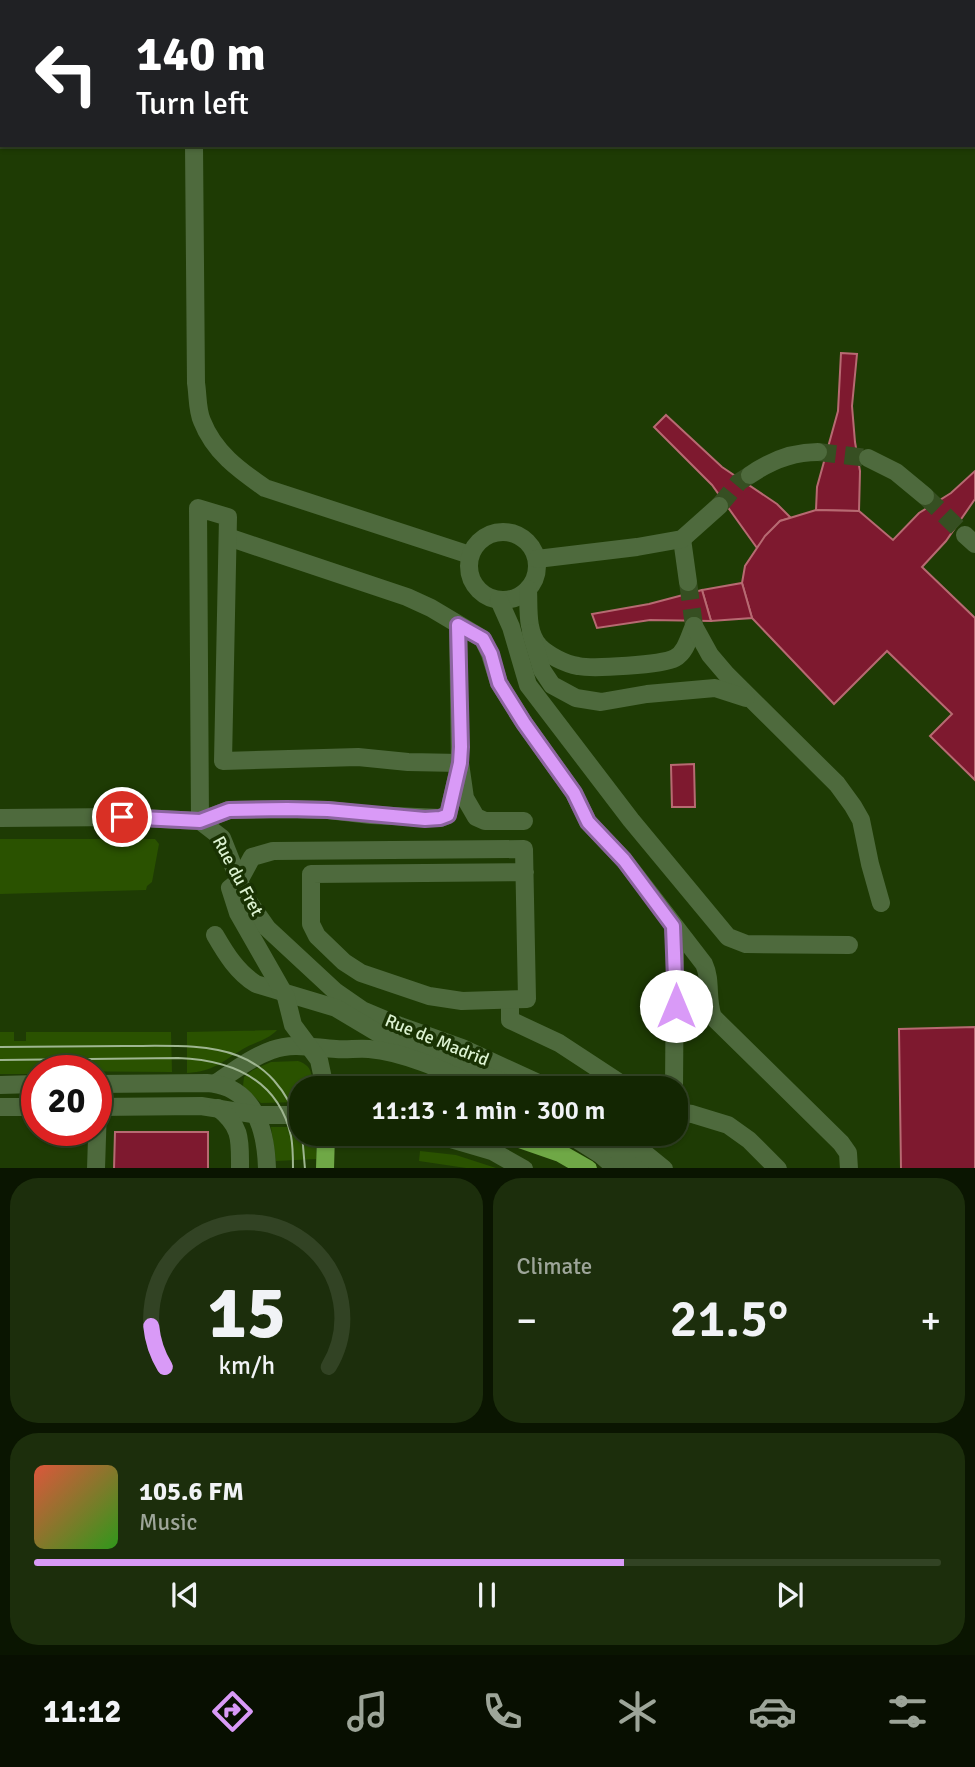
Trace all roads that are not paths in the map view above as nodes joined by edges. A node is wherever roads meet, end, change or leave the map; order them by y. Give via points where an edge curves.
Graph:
1 (194, 147) edge
2 (818, 452) tunnel mouth
3 (868, 458) tunnel mouth
4 (750, 475) tunnel mouth
5 (925, 496) tunnel mouth
6 (719, 506) tunnel mouth
7 (228, 537) junction
8 (682, 539) junction
9 (470, 555) junction
10 (537, 559) junction
11 (688, 582) tunnel mouth
12 (528, 589) junction
13 (499, 600) junction
14 (458, 625) junction
15 (531, 633) junction
16 (753, 701) junction
17 (460, 763) junction
18 (0, 818) edge
19 (200, 821) junction
20 (524, 821) dead end
21 (525, 872) junction
22 (239, 881) junction
23 (881, 902) dead end
24 (673, 926) junction
25 (215, 935) dead end
26 (849, 945) dead end
27 (282, 989) junction
28 (510, 1000) junction
29 (362, 1010) joint
30 (307, 1046) junction
31 (324, 1076) edge
32 (453, 1076) edge
33 (487, 1076) edge
34 (524, 1076) edge
35 (609, 1076) edge
36 (674, 1076) edge
37 (216, 1083) junction
38 (21, 1084) edge
39 (112, 1084) edge
40 (0, 1085) edge
41 (0, 1107) edge
42 (21, 1107) edge
43 (112, 1107) edge
44 (218, 1108) junction
45 (688, 1114) edge
46 (258, 1115) junction
47 (289, 1115) edge
48 (96, 1146) edge
49 (326, 1146) edge
50 (475, 1146) edge
51 (540, 1146) edge
52 (586, 1146) edge
53 (611, 1146) edge
54 (636, 1146) edge
55 (96, 1168) edge
56 (240, 1168) edge
57 (267, 1168) edge
58 (325, 1168) edge
59 (524, 1168) edge
60 (588, 1168) edge
61 (617, 1168) edge
62 (640, 1168) edge
63 (664, 1168) edge
64 (778, 1168) edge
65 (849, 1168) edge

1 - 9 street via 196,383 201,419 220,452 265,488
2 - 4 street via 769,462
3 - 5 street via 896,472
6 - 8 street
7 - 14 street via 407,597
7 - 17 street via 223,761 358,757
7 - 19 street via 228,517 198,509
8 - 10 street
8 - 11 street
9 - 10 street via 484,537 505,531 526,540
9 - 13 street via 474,584 480,592
10 - 12 street
12 - 13 street
12 - 15 street
13 - 26 street via 528,685 631,821 728,937 746,944
14 - 17 street
14 - 24 street via 483,639 499,683 574,793 588,822 624,860
15 - 16 street via 542,670 552,685 576,698 601,702 715,688
15 - 16 street via 551,656 578,666 605,666 675,658 694,626 710,655
16 - 23 street via 837,784 853,806 861,820
17 - 19 street via 448,815 440,818 276,809 229,810
17 - 20 street via 465,798 475,817
18 - 19 street, Rue du Fret
19 - 22 street, Rue du Fret via 222,838
21 - 22 street via 524,849 273,851 252,857
21 - 28 street via 527,999
21 - 28 street via 311,874 311,924 317,936 361,973 429,996
22 - 27 street via 230,888 238,913
22 - 29 street, Rue du Fret via 267,928
24 - 36 street
24 - 65 street via 708,973 713,1017 841,1143 848,1153
25 - 27 street via 247,978
27 - 30 street via 293,1025
27 - 33 street via 336,1008 383,1036
28 - 35 street via 510,1020 559,1043
29 - 34 street, Rue de Madrid
30 - 31 street
30 - 32 street via 372,1049
30 - 37 street via 273,1049
37 - 39 street
37 - 46 street via 240,1095
38 - 40 street
41 - 42 street
43 - 44 street
44 - 46 street
44 - 56 street via 237,1129
45 - 64 street via 727,1125
46 - 47 street
46 - 57 street
48 - 55 street
49 - 58 main road
50 - 59 street
51 - 60 main road
52 - 61 street
53 - 62 street
54 - 63 street

